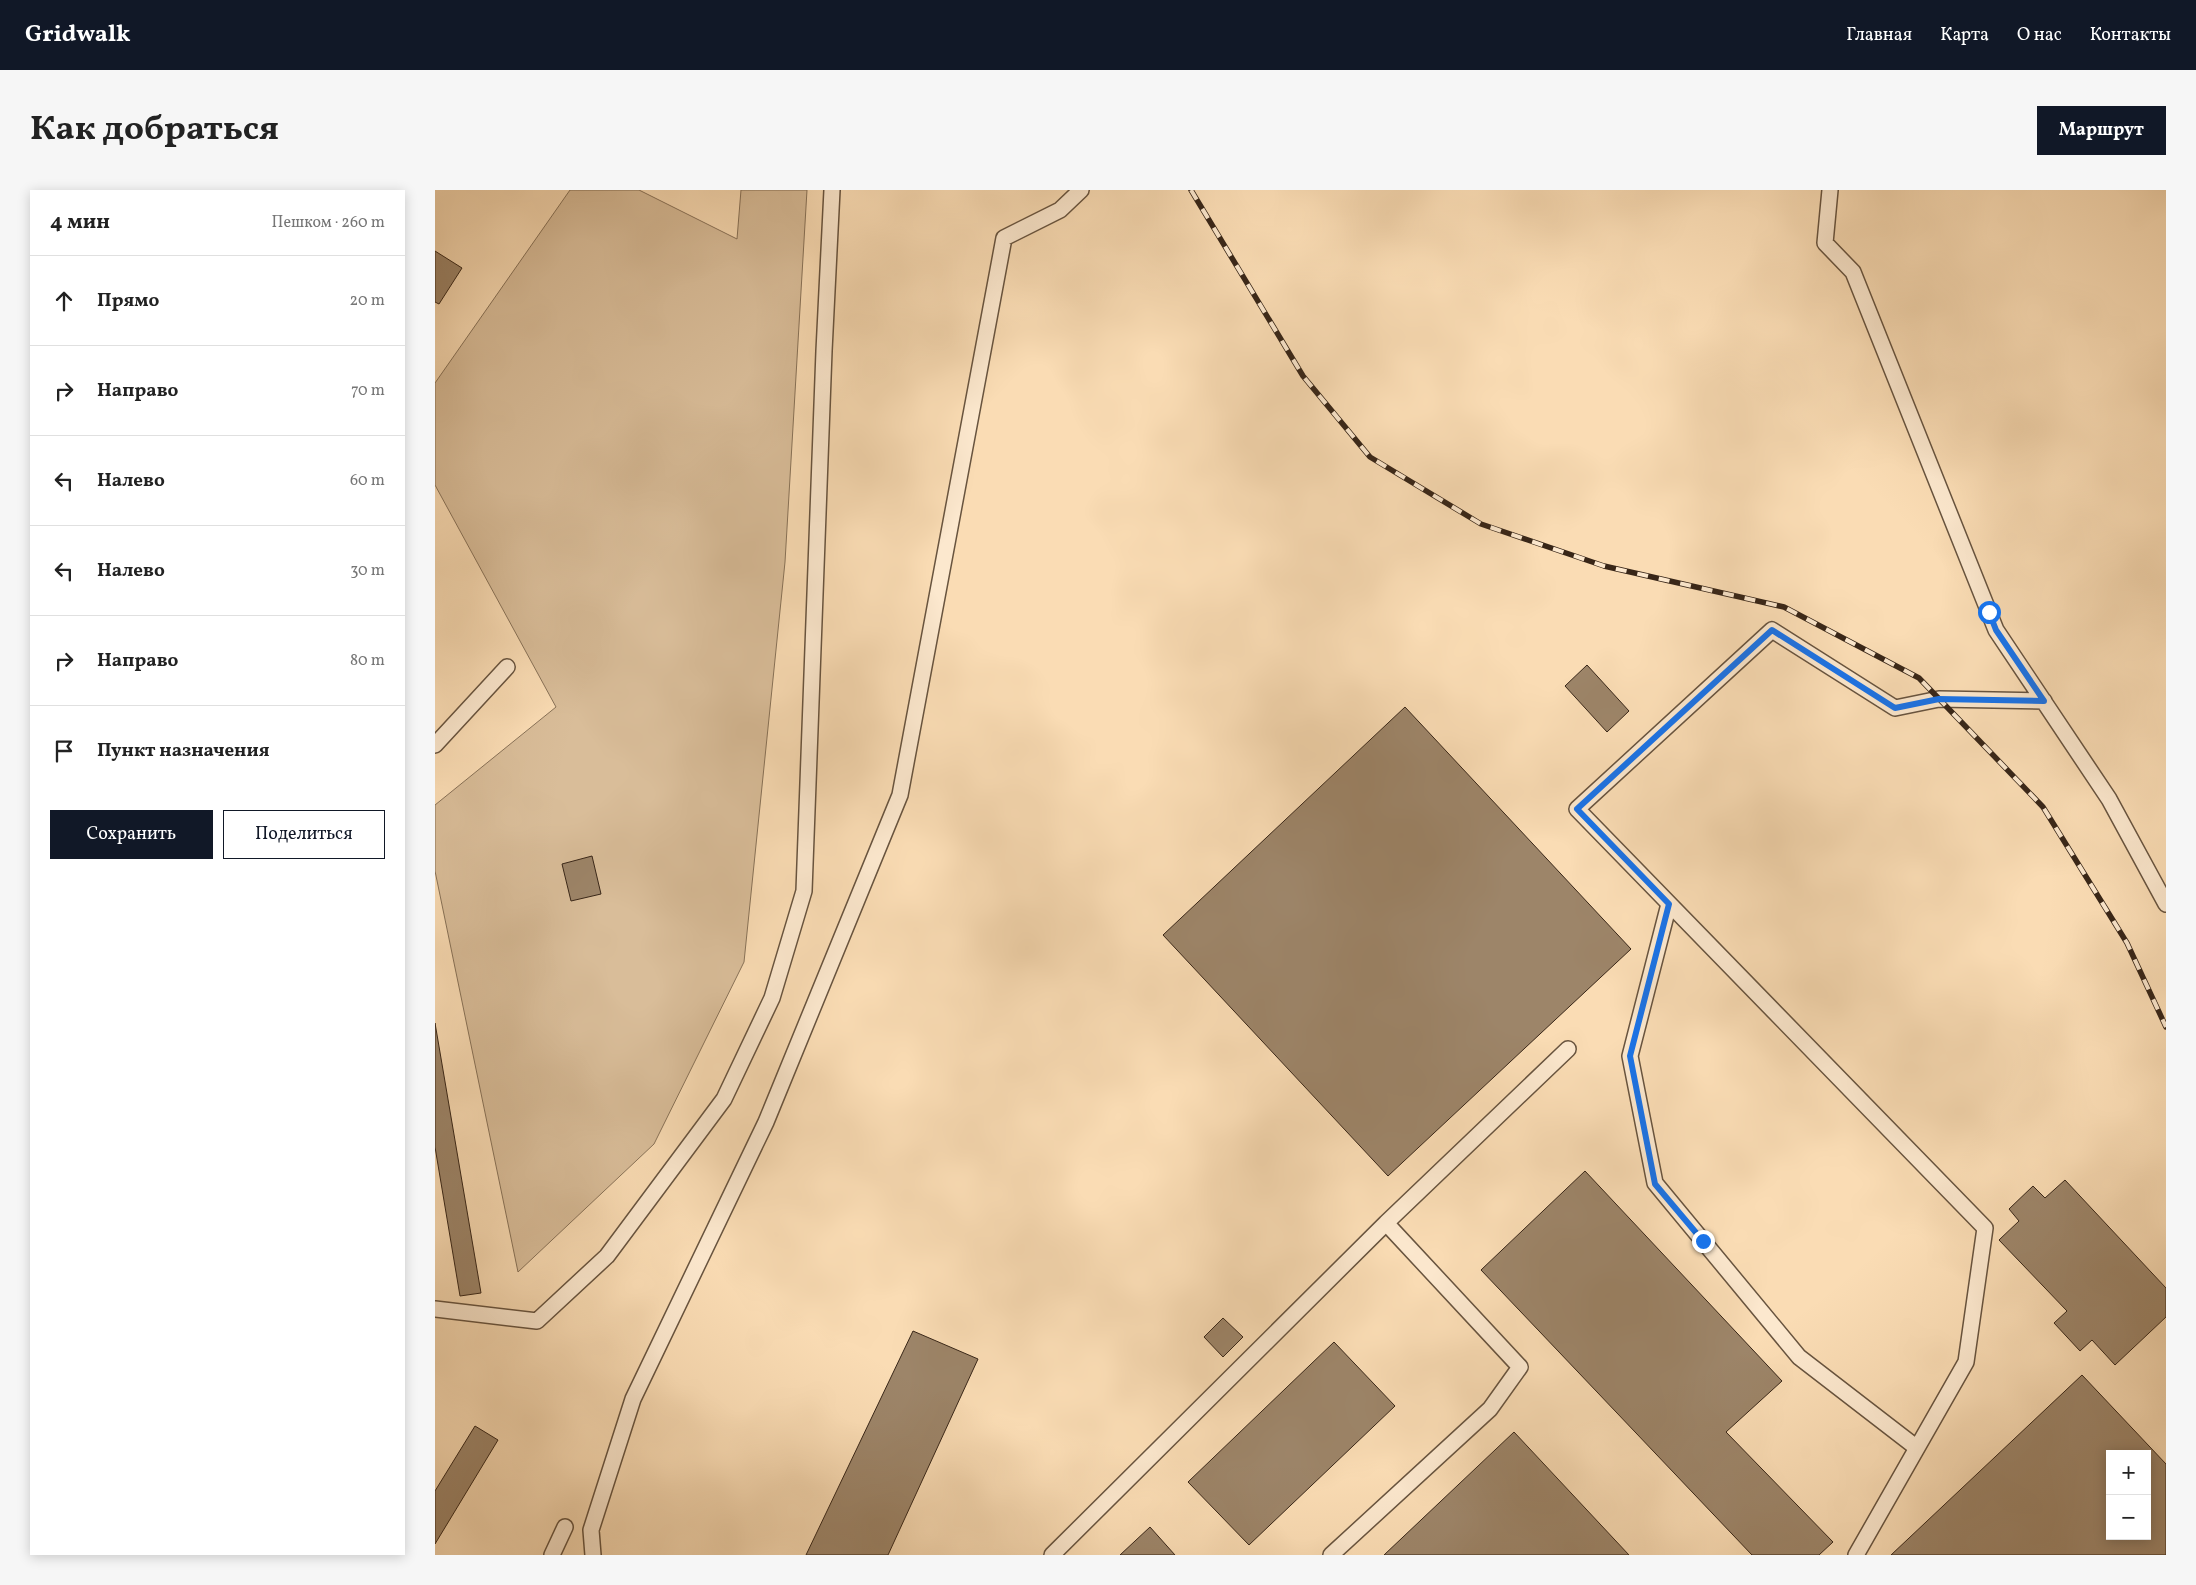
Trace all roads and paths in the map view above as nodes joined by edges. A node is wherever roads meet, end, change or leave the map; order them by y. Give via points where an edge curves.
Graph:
1 (833, 190) edge
2 (1081, 190) edge
3 (1830, 190) edge
4 (507, 667) dead end
5 (2044, 701) junction
6 (435, 745) edge
7 (1669, 904) junction
8 (2166, 904) edge
9 (1568, 1048) dead end
10 (1386, 1223) junction
11 (435, 1309) edge
12 (1917, 1448) junction
13 (565, 1527) dead end
14 (552, 1555) edge
15 (593, 1555) edge
16 (1051, 1555) edge
17 (1331, 1555) edge
18 (1856, 1555) edge

1 - 11 lane via 804,891 772,998 724,1099 607,1256 537,1321
2 - 15 lane via 1060,210 1004,238 900,795 766,1122 633,1399 591,1530
3 - 5 lane via 1825,243 1853,272 1996,630
4 - 6 lane
5 - 7 lane via 1939,699 1895,708 1772,630 1577,809
5 - 8 lane via 2109,799
7 - 12 lane via 1630,1056 1655,1184 1799,1357
7 - 12 lane via 1985,1228 1966,1362
9 - 10 lane
10 - 16 lane
10 - 17 lane via 1520,1368 1490,1410
12 - 18 lane
13 - 14 lane

